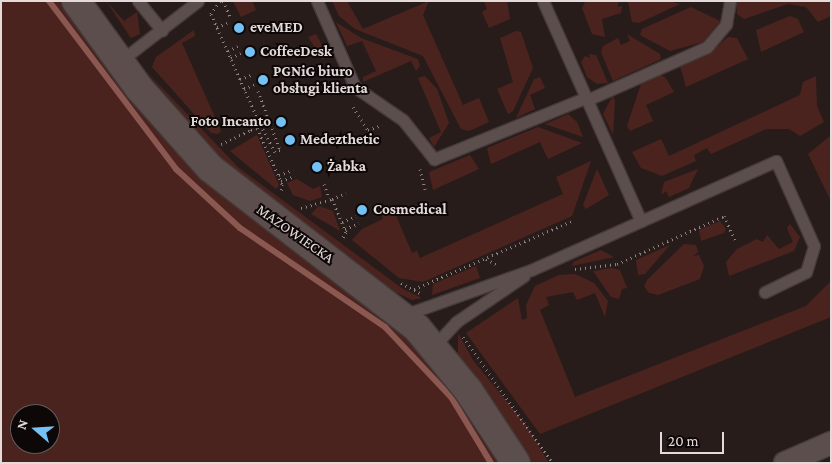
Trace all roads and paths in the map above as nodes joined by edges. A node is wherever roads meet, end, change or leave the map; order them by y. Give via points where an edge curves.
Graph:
1 (76, 1) edge
2 (138, 1) edge
3 (198, 1) edge
4 (221, 1) edge
5 (317, 1) edge
6 (543, 1) edge
7 (730, 1) edge
8 (211, 14) junction
9 (230, 16) dead end
10 (205, 18) dead end
11 (227, 23) dead end
12 (217, 27) junction
13 (162, 31) junction
14 (238, 46) dead end
15 (228, 51) junction
16 (241, 53) dead end
17 (231, 58) junction
18 (119, 62) junction
19 (250, 75) dead end
20 (240, 79) junction
21 (255, 84) dead end
22 (244, 89) junction
23 (258, 91) dead end
24 (586, 99) junction
25 (259, 122) junction
26 (249, 125) dead end
27 (257, 128) junction
28 (251, 130) junction
29 (213, 140) dead end
30 (218, 144) junction
31 (223, 149) dead end
32 (293, 170) dead end
33 (279, 175) junction
34 (295, 176) dead end
35 (281, 181) junction
36 (324, 184) dead end
37 (271, 190) dead end
38 (346, 193) dead end
39 (279, 196) junction
40 (331, 198) junction
41 (285, 200) dead end
42 (291, 204) dead end
43 (298, 209) junction
44 (303, 212) dead end
45 (356, 216) dead end
46 (574, 220) dead end
47 (641, 221) junction
48 (342, 222) junction
49 (359, 223) dead end
50 (345, 229) junction
51 (335, 234) dead end
52 (342, 239) junction
53 (735, 240) dead end
54 (347, 243) dead end
55 (568, 269) dead end
56 (531, 270) junction
57 (397, 281) dead end
58 (414, 289) junction
59 (765, 292) dead end
60 (432, 302) junction
61 (404, 315) junction
62 (464, 331) dead end
63 (434, 346) junction
64 (831, 443) edge
65 (516, 463) edge
66 (553, 463) edge
67 (785, 463) edge

1 - 18 street, MAZOWIECKA
2 - 13 lane
3 - 13 lane
4 - 8 path
4 - 9 path
5 - 24 lane via 356,87 403,120 434,159
6 - 24 lane
7 - 24 lane via 726,24 707,47
8 - 10 path
8 - 12 path
11 - 12 path
12 - 15 path
13 - 18 lane
14 - 15 path
15 - 17 path
16 - 17 path
17 - 20 path
18 - 61 street, MAZOWIECKA via 177,133 227,183
19 - 20 path
20 - 22 path
21 - 22 path
22 - 25 path
23 - 25 path via 280,150 275,152
24 - 47 lane
25 - 27 path
26 - 28 path
27 - 28 path
27 - 33 path
28 - 30 path
29 - 30 path
30 - 31 path
32 - 33 path
33 - 35 path
34 - 35 path
35 - 39 path via 284,188
36 - 40 path
37 - 39 path
38 - 40 path
39 - 41 path
40 - 43 path
40 - 48 path
42 - 43 path
43 - 44 path
45 - 48 path
46 - 58 path
47 - 56 lane
47 - 59 lane via 776,161 814,246 806,272
48 - 50 path
49 - 50 path
50 - 52 path
51 - 52 path
52 - 54 path
53 - 55 path via 724,216 618,264
56 - 60 lane
56 - 63 lane via 456,322
57 - 58 path
58 - 60 path
60 - 61 lane
61 - 63 street, MAZOWIECKA
62 - 66 path via 468,347 529,424
63 - 65 street, MAZOWIECKA
64 - 67 street

